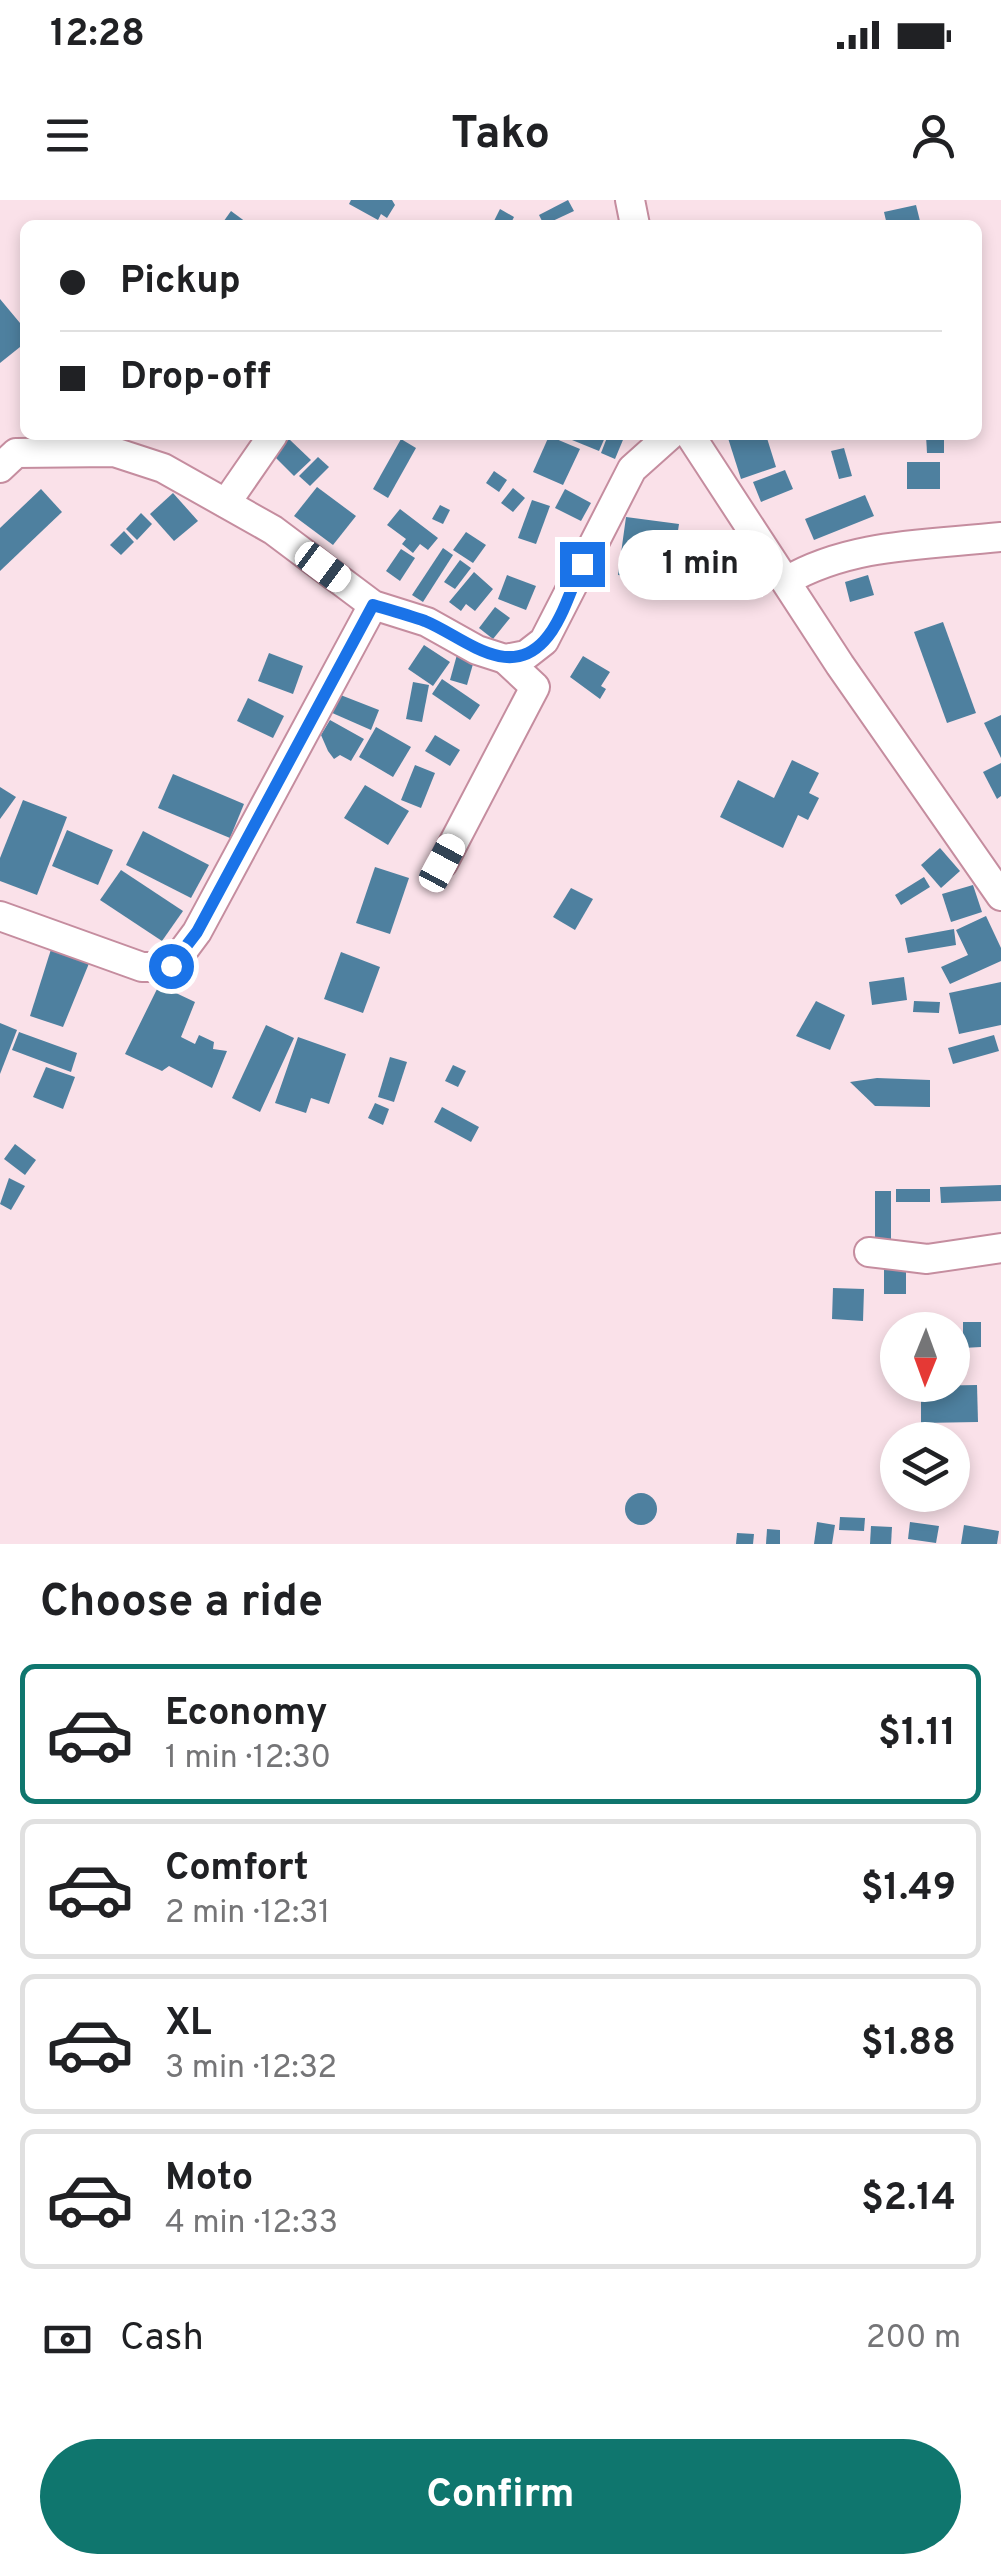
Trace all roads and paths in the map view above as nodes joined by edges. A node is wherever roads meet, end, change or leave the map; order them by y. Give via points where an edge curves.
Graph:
1 (270, 440) edge
2 (665, 440) edge
3 (693, 440) edge
4 (5, 451) edge
5 (226, 503) junction
6 (1001, 537) edge
7 (786, 581) junction
8 (373, 605) junction
9 (505, 659) junction
10 (442, 863) dead end
11 (1001, 896) edge
12 (0, 916) edge
13 (1001, 1248) edge
14 (869, 1252) dead end

1 - 5 street
2 - 9 street via 632,470 544,641
3 - 7 street
4 - 5 street via 114,452 163,468
5 - 8 street
6 - 7 street via 859,551
7 - 11 street
8 - 9 street
8 - 12 street via 197,932 171,966 142,967
9 - 10 street via 535,687
13 - 14 street via 926,1259

